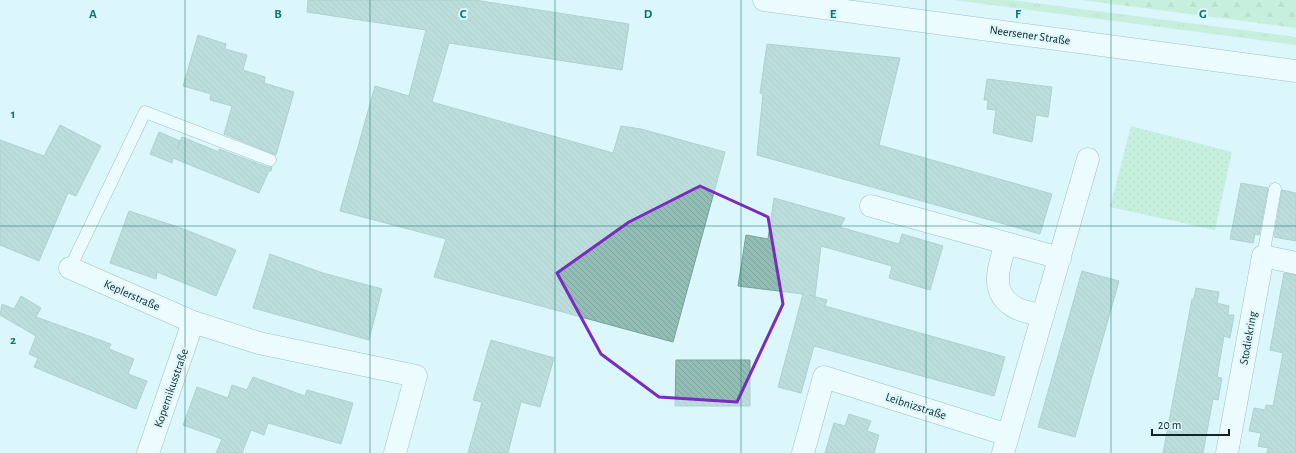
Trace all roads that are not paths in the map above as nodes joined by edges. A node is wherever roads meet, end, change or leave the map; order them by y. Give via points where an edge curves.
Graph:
1 (764, 0) edge
2 (1296, 71) edge
3 (1088, 159) dead end
4 (270, 160) dead end
5 (1275, 189) dead end
6 (871, 206) dead end
7 (1006, 243) junction
8 (1263, 256) junction
9 (1060, 258) junction
10 (1296, 263) edge
11 (70, 268) joint
12 (1043, 316) junction
13 (194, 322) junction
14 (1006, 444) edge
15 (148, 453) edge
16 (395, 453) edge
17 (803, 453) edge
18 (1227, 453) edge

1 - 2 street, Neersener Straße
3 - 9 street, Leibnizstraße
4 - 11 lane, Keplerstraße via 145,112
5 - 8 lane
6 - 7 street
7 - 9 street
7 - 12 street via 997,274 1002,296 1017,309
8 - 10 street
8 - 18 street, Stodiekring
9 - 12 street, Leibnizstraße
11 - 13 street, Keplerstraße
12 - 14 street, Leibnizstraße
13 - 15 street, Kopernikusstraße
13 - 16 street, Keplerstraße via 259,343 416,376
14 - 17 street, Leibnizstraße via 824,377

